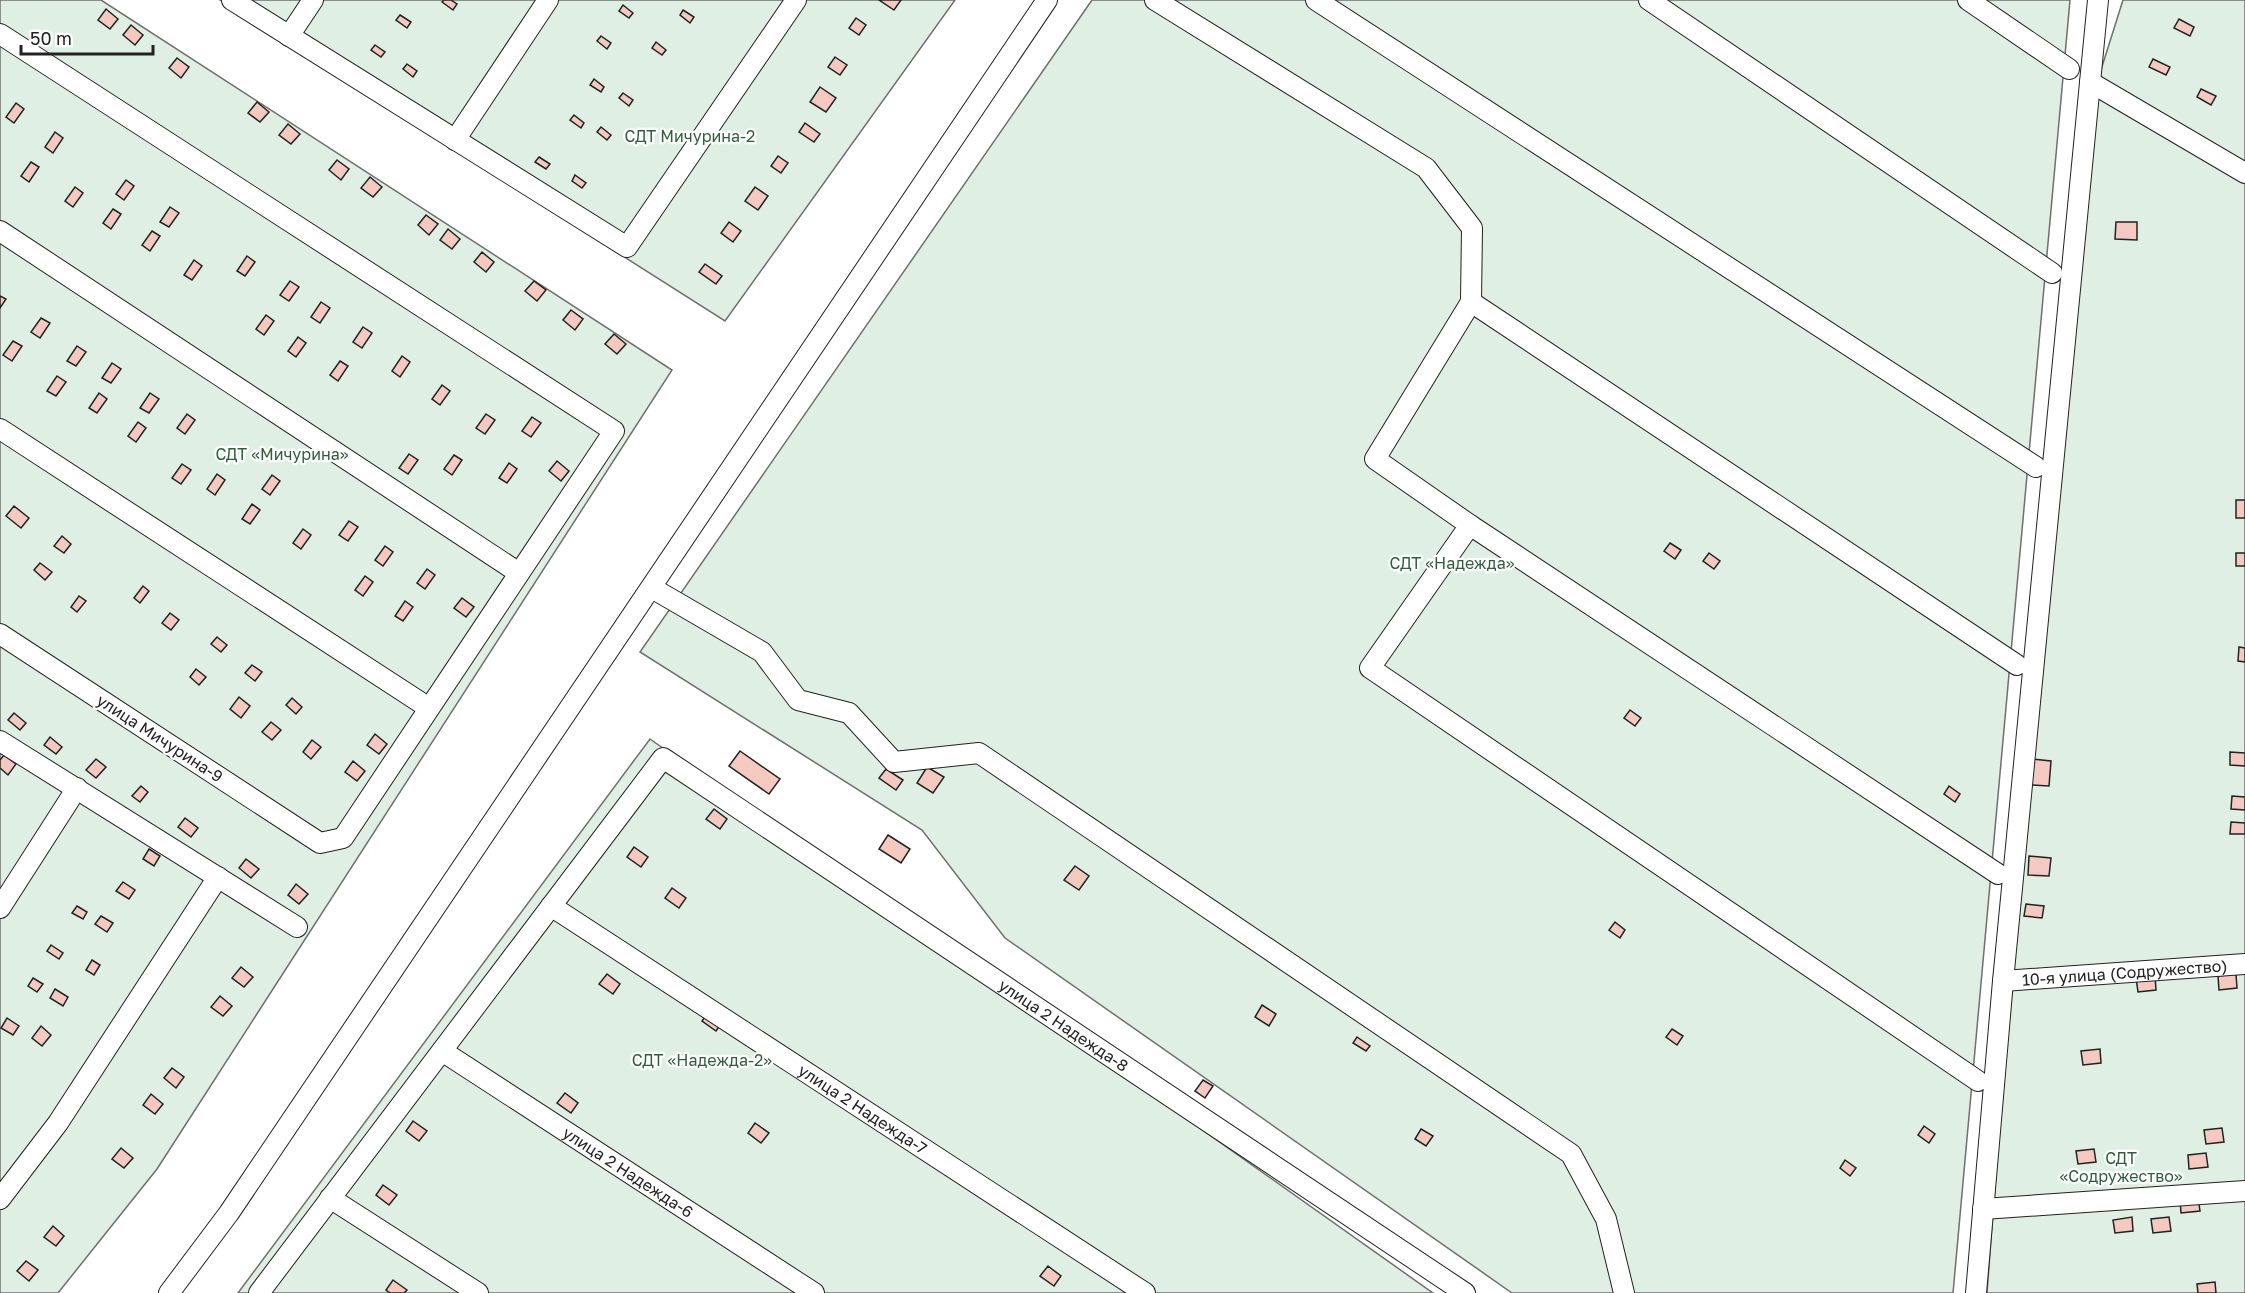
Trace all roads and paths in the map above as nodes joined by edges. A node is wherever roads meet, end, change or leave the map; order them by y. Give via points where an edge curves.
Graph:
1 (232, 0) edge
2 (313, 0) edge
3 (548, 0) edge
4 (796, 0) edge
5 (1047, 0) edge
6 (1155, 0) edge
7 (1316, 0) edge
8 (1649, 0) edge
9 (1968, 0) edge
10 (2098, 0) edge
11 (0, 34) edge
12 (289, 36) junction
13 (2068, 69) dead end
14 (2090, 82) junction
15 (455, 140) junction
16 (2245, 173) edge
17 (0, 231) edge
18 (2052, 273) dead end
19 (1471, 302) junction
20 (0, 429) edge
21 (2036, 467) dead end
22 (1470, 525) junction
23 (519, 573) junction
24 (652, 588) junction
25 (0, 634) edge
26 (2017, 665) dead end
27 (429, 708) junction
28 (0, 741) edge
29 (77, 788) junction
30 (1998, 874) dead end
31 (218, 877) junction
32 (551, 906) junction
33 (0, 909) edge
34 (297, 927) dead end
35 (2245, 964) edge
36 (2003, 981) junction
37 (442, 1050) junction
38 (1978, 1081) dead end
39 (2245, 1191) edge
40 (330, 1198) junction
41 (0, 1199) edge
42 (1983, 1209) junction
43 (169, 1293) edge
44 (259, 1293) edge
45 (478, 1293) edge
46 (814, 1293) edge
47 (1145, 1293) edge
48 (1465, 1293) edge
49 (1624, 1293) edge
50 (1976, 1293) edge

1 - 12 street
2 - 12 street
3 - 15 street
4 - 15 street via 627,247
5 - 24 street
6 - 19 street via 1426,168 1472,228
7 - 21 street
8 - 18 street
9 - 13 street
10 - 14 street
11 - 23 street via 614,431
12 - 15 street
14 - 16 street
14 - 36 street
17 - 23 street
19 - 22 street via 1375,459
19 - 26 street
20 - 27 street
22 - 30 street
22 - 38 street via 1370,668
23 - 27 street
24 - 43 street via 229,1213
24 - 49 street via 762,652 798,700 849,713 894,762 979,753 1570,1154 1606,1219
25 - 27 street, улица Мичурина-9 via 320,843 343,838
28 - 29 street
29 - 31 street
29 - 33 street
31 - 34 street
31 - 41 street via 58,1123
32 - 37 street
32 - 47 street, улица 2 Надежда-7
32 - 48 street, улица 2 Надежда-8 via 663,758
35 - 36 street, 10-я улица (Содружество)
36 - 42 street
37 - 40 street
37 - 46 street, улица 2 Надежда-6
39 - 42 street
40 - 44 street
40 - 45 street
42 - 50 street

